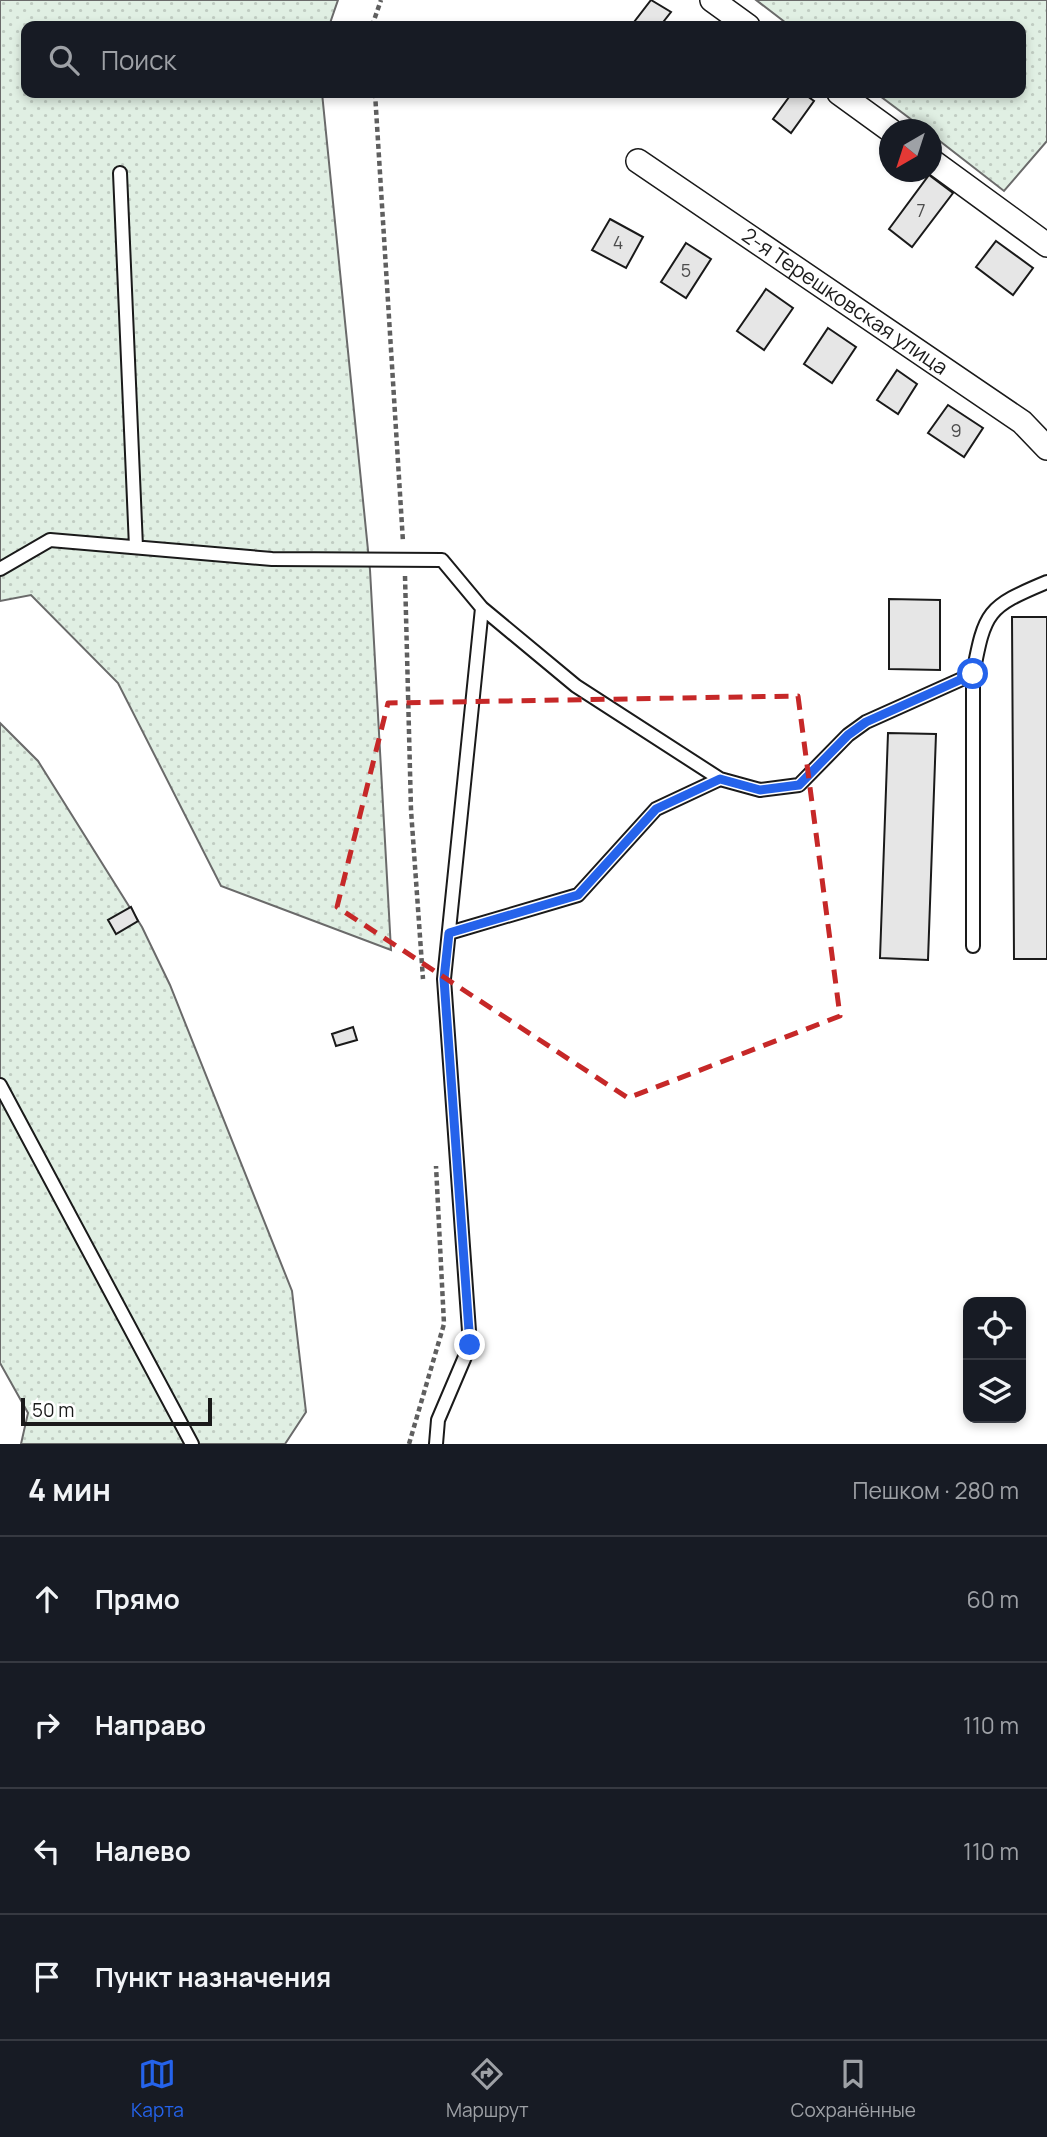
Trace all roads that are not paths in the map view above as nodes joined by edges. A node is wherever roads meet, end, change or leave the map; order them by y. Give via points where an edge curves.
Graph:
1 (712, 0) edge
2 (741, 21) edge
3 (846, 98) edge
4 (879, 122) edge
5 (638, 161) dead end
6 (942, 168) edge
7 (120, 173) dead end
8 (1047, 245) edge
9 (1047, 448) edge
10 (136, 547) junction
11 (0, 569) edge
12 (1047, 582) edge
13 (482, 608) junction
14 (973, 674) junction
15 (720, 779) junction
16 (449, 933) junction
17 (973, 946) dead end
18 (0, 1085) edge
19 (192, 1444) edge
20 (436, 1444) edge

1 - 2 street
3 - 4 street
5 - 9 street, 2-я Терешковская улица via 1022,422
6 - 8 street
7 - 10 lane
10 - 11 lane via 50,540
10 - 13 lane via 272,559 442,561
12 - 14 lane via 1006,599 987,617
13 - 15 lane via 576,686
13 - 16 lane
14 - 15 lane via 866,722 799,785 760,790
14 - 17 lane
15 - 16 lane via 656,809 578,895
16 - 20 lane via 444,979 470,1345 438,1420
18 - 19 lane

